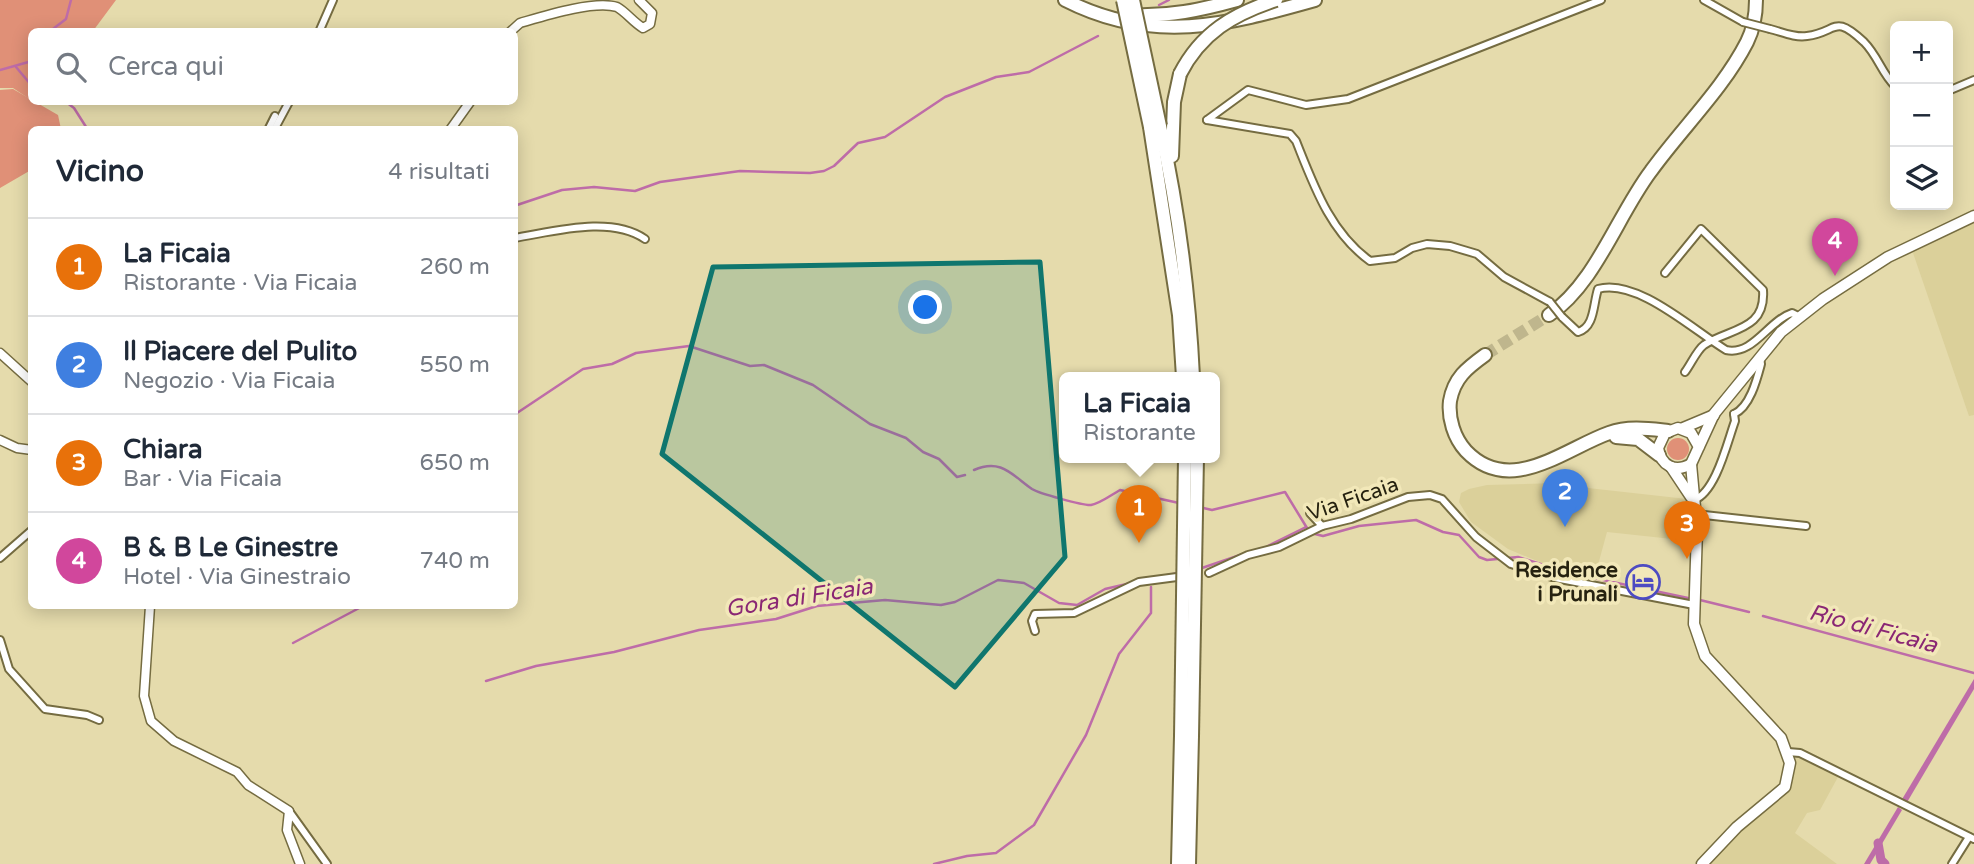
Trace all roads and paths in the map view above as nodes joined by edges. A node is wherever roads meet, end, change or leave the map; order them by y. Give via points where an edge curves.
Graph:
1 (333, 0) edge
2 (639, 0) edge
3 (1065, 0) edge
4 (1123, 0) edge
5 (1133, 0) edge
6 (1237, 0) edge
7 (1276, 0) edge
8 (1601, 0) edge
9 (1704, 0) edge
10 (1756, 0) edge
11 (1312, 1) edge
12 (1098, 12) junction
13 (320, 28) edge
14 (514, 28) edge
15 (1974, 80) edge
16 (1893, 84) edge
17 (1953, 89) edge
18 (287, 105) edge
19 (468, 105) edge
20 (275, 116) dead end
21 (270, 126) edge
22 (276, 126) edge
23 (453, 126) edge
24 (1155, 127) junction
25 (1172, 181) junction
26 (1974, 216) edge
27 (1172, 223) junction
28 (518, 237) edge
29 (645, 239) dead end
30 (1665, 273) dead end
31 (1554, 311) junction
32 (1800, 317) junction
33 (1712, 342) junction
34 (0, 352) edge
35 (1485, 355) tunnel mouth
36 (1760, 356) junction
37 (1183, 372) edge
38 (1193, 372) edge
39 (1685, 372) dead end
40 (28, 378) edge
41 (1717, 410) junction
42 (1734, 414) junction
43 (1682, 428) junction
44 (1668, 431) junction
45 (1598, 438) junction
46 (0, 440) edge
47 (1699, 447) junction
48 (28, 449) edge
49 (1659, 455) junction
50 (1185, 463) edge
51 (1197, 463) edge
52 (1691, 464) junction
53 (1671, 467) junction
54 (1692, 499) junction
55 (1310, 513) dead end
56 (1695, 514) junction
57 (1322, 526) junction
58 (1806, 526) dead end
59 (28, 534) edge
60 (0, 558) edge
61 (1209, 573) dead end
62 (1177, 577) dead end
63 (1694, 605) junction
64 (150, 609) edge
65 (1035, 631) dead end
66 (0, 640) edge
67 (99, 720) dead end
68 (1186, 736) junction
69 (1788, 752) junction
70 (289, 811) junction
71 (1971, 838) edge
72 (300, 864) edge
73 (327, 864) edge
74 (1178, 864) edge
75 (1189, 864) edge
76 (1702, 864) edge
77 (1952, 864) edge

1 - 13 street
2 - 14 street via 652,13 650,24 643,28 617,8 597,3
3 - 12 highway
4 - 24 highway, bridge
5 - 24 highway, bridge
6 - 12 highway via 1158,16
7 - 25 highway, bridge via 1227,19 1189,55 1174,102
8 - 31 street via 1348,99 1306,105 1248,90 1207,120 1290,134 1319,201 1370,261 1380,263 1427,244 1450,246 1477,254
9 - 16 street, bridge via 1743,22 1798,37 1843,25 1865,43
10 - 31 highway via 1752,28 1739,56 1650,172 1584,279
11 - 12 highway via 1194,28 1154,26
15 - 17 street
18 - 22 street
19 - 23 street
20 - 21 street
24 - 25 highway
24 - 27 highway
25 - 27 highway
26 - 32 main road via 1888,257
27 - 37 highway
27 - 38 highway via 1190,316
28 - 29 street via 586,226
30 - 33 street via 1701,229 1763,290 1764,306 1751,322
31 - 33 street via 1577,332 1584,330 1598,289 1624,287
32 - 33 street via 1791,313 1779,317 1747,348 1734,352
32 - 36 main road
33 - 39 street via 1702,346
34 - 40 street
35 - 45 highway via 1458,378 1450,406 1459,442 1474,458 1500,470 1528,469
36 - 41 main road
36 - 42 street via 1762,364 1748,398
41 - 42 street
41 - 43 main road
41 - 47 main road
42 - 54 street via 1710,486 1704,496
43 - 44 main road
43 - 47 main road via 1694,435
44 - 45 highway via 1621,430
44 - 49 main road via 1659,441
45 - 49 highway via 1638,439
46 - 48 street
47 - 52 main road
49 - 53 main road
50 - 68 highway, bridge
51 - 68 highway, bridge
52 - 53 main road
52 - 54 main road
53 - 54 main road
54 - 56 main road
55 - 57 street
56 - 58 street
56 - 63 main road
57 - 61 street, Via Ficaia
57 - 63 street, Via Ficaia via 1408,497 1430,495 1442,499 1476,537 1507,561 1555,578
59 - 60 street
62 - 65 street via 1139,582 1074,613 1041,611 1032,621
63 - 69 main road via 1695,632 1705,656 1772,727
64 - 70 street via 144,696 151,721 174,741 237,772 248,785
66 - 67 street via 9,669 46,709
68 - 74 highway
68 - 75 highway
69 - 71 street via 1800,753
69 - 76 main road via 1785,787
70 - 72 street via 287,830
70 - 73 street
71 - 77 street

